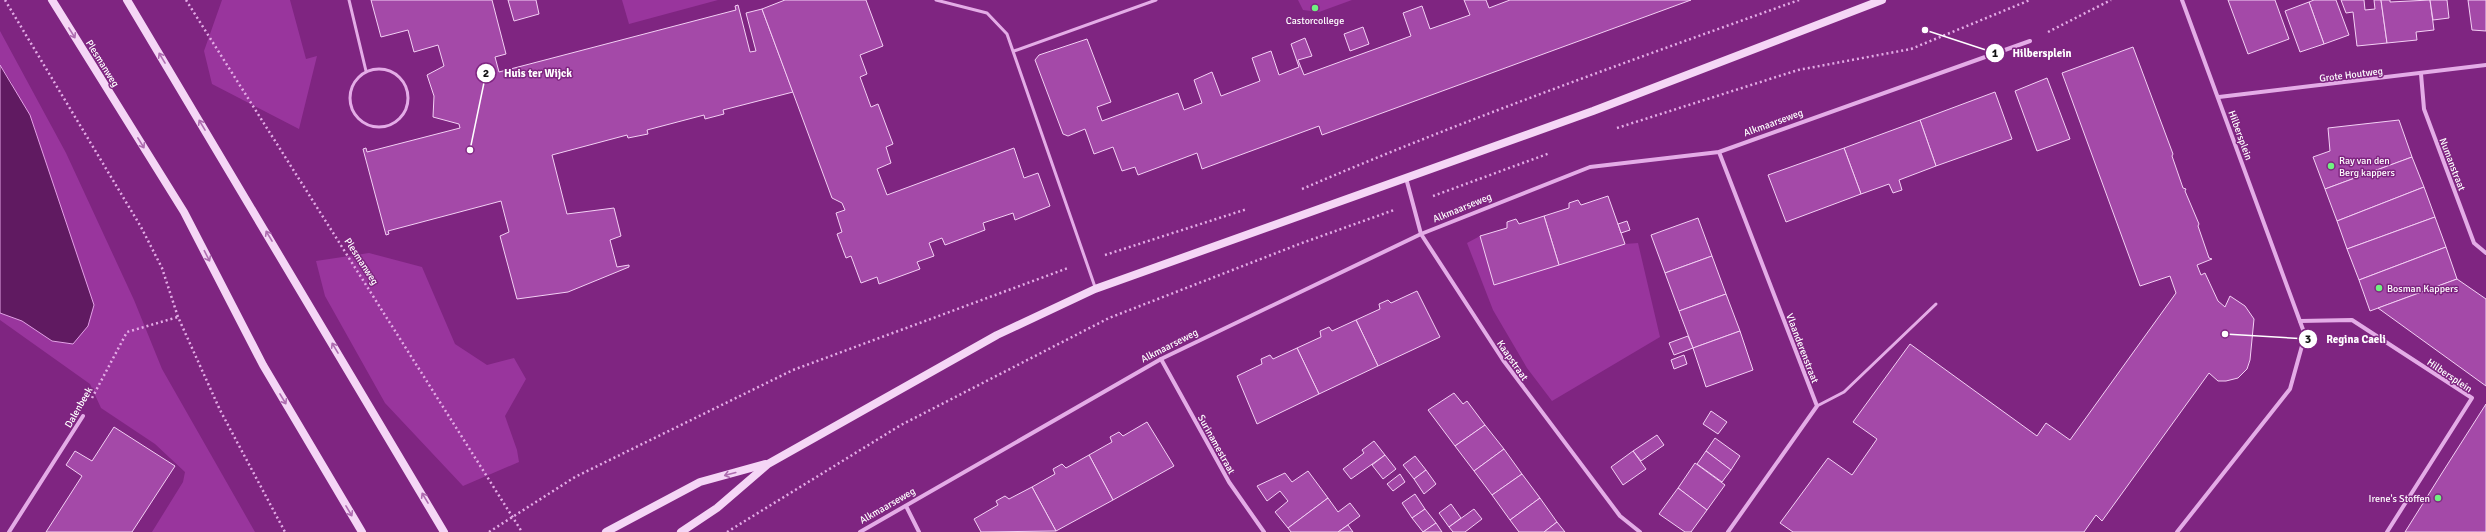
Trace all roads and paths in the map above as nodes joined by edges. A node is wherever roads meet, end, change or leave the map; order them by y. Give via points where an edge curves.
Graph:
1 (6, 0) edge
2 (52, 0) edge
3 (127, 0) edge
4 (186, 0) edge
5 (349, 0) edge
6 (936, 0) edge
7 (1156, 0) edge
8 (1882, 0) edge
9 (2111, 0) edge
10 (2182, 0) edge
11 (2030, 41) joint
12 (1014, 51) junction
13 (2486, 65) edge
14 (366, 70) junction
15 (2421, 74) junction
16 (2218, 97) junction
17 (1719, 152) junction
18 (1405, 177) junction
19 (1421, 234) junction
20 (2486, 253) edge
21 (1095, 289) junction
22 (1936, 304) dead end
23 (178, 317) junction
24 (2300, 321) junction
25 (1161, 359) junction
26 (1817, 406) junction
27 (83, 416) joint
28 (768, 464) junction
29 (906, 506) junction
30 (9, 532) edge
31 (285, 532) edge
32 (362, 532) edge
33 (444, 532) edge
34 (522, 532) edge
35 (606, 532) edge
36 (681, 532) edge
37 (860, 532) edge
38 (919, 532) edge
39 (1264, 532) edge
40 (1640, 532) edge
41 (1728, 532) edge
42 (2177, 532) edge
43 (2386, 532) edge

1 - 23 path via 141,227 162,268
2 -> 32 street, Plesmanweg via 184,212 263,365
33 -> 3 street
4 - 34 path, Plesmanweg
5 - 14 lane
6 - 12 lane via 987,14 1007,34
7 - 12 lane
8 - 18 street via 1592,111
9 - 11 path
10 - 16 street, Hilbersplein
11 - 17 street, Alkmaarseweg
12 - 21 lane
13 - 15 street, Grote Houtweg
14 - 14 lane via 350,86 350,109 365,125 382,128 398,121 407,107 407,90 401,80 383,68
15 - 16 street, Grote Houtweg
15 - 20 street, Numanstraat via 2424,109 2474,242
16 - 24 street, Hilbersplein
17 - 19 street, Alkmaarseweg via 1590,167
17 - 26 street, Vlaanderenstraat
18 - 19 street, Kaapstraat
18 - 21 street
19 - 25 street, Alkmaarseweg
19 - 40 street, Kaapstraat via 1503,360 1620,516
21 - 28 street via 998,336
22 - 26 lane via 1844,392
23 - 27 path, Dalenbeek via 127,332
23 - 31 path via 220,410
24 - 42 street, Hilbersplein via 2305,335 2290,389
24 - 43 street, Hilbersplein via 2352,320 2472,398
25 - 29 street, Alkmaarseweg
25 - 39 street, Surinamestraat via 1229,482
26 - 41 street
27 - 30 street, Dalenbeek
28 -> 35 street via 700,482
28 - 36 street via 717,508
29 - 37 street, Alkmaarseweg
29 - 38 street

